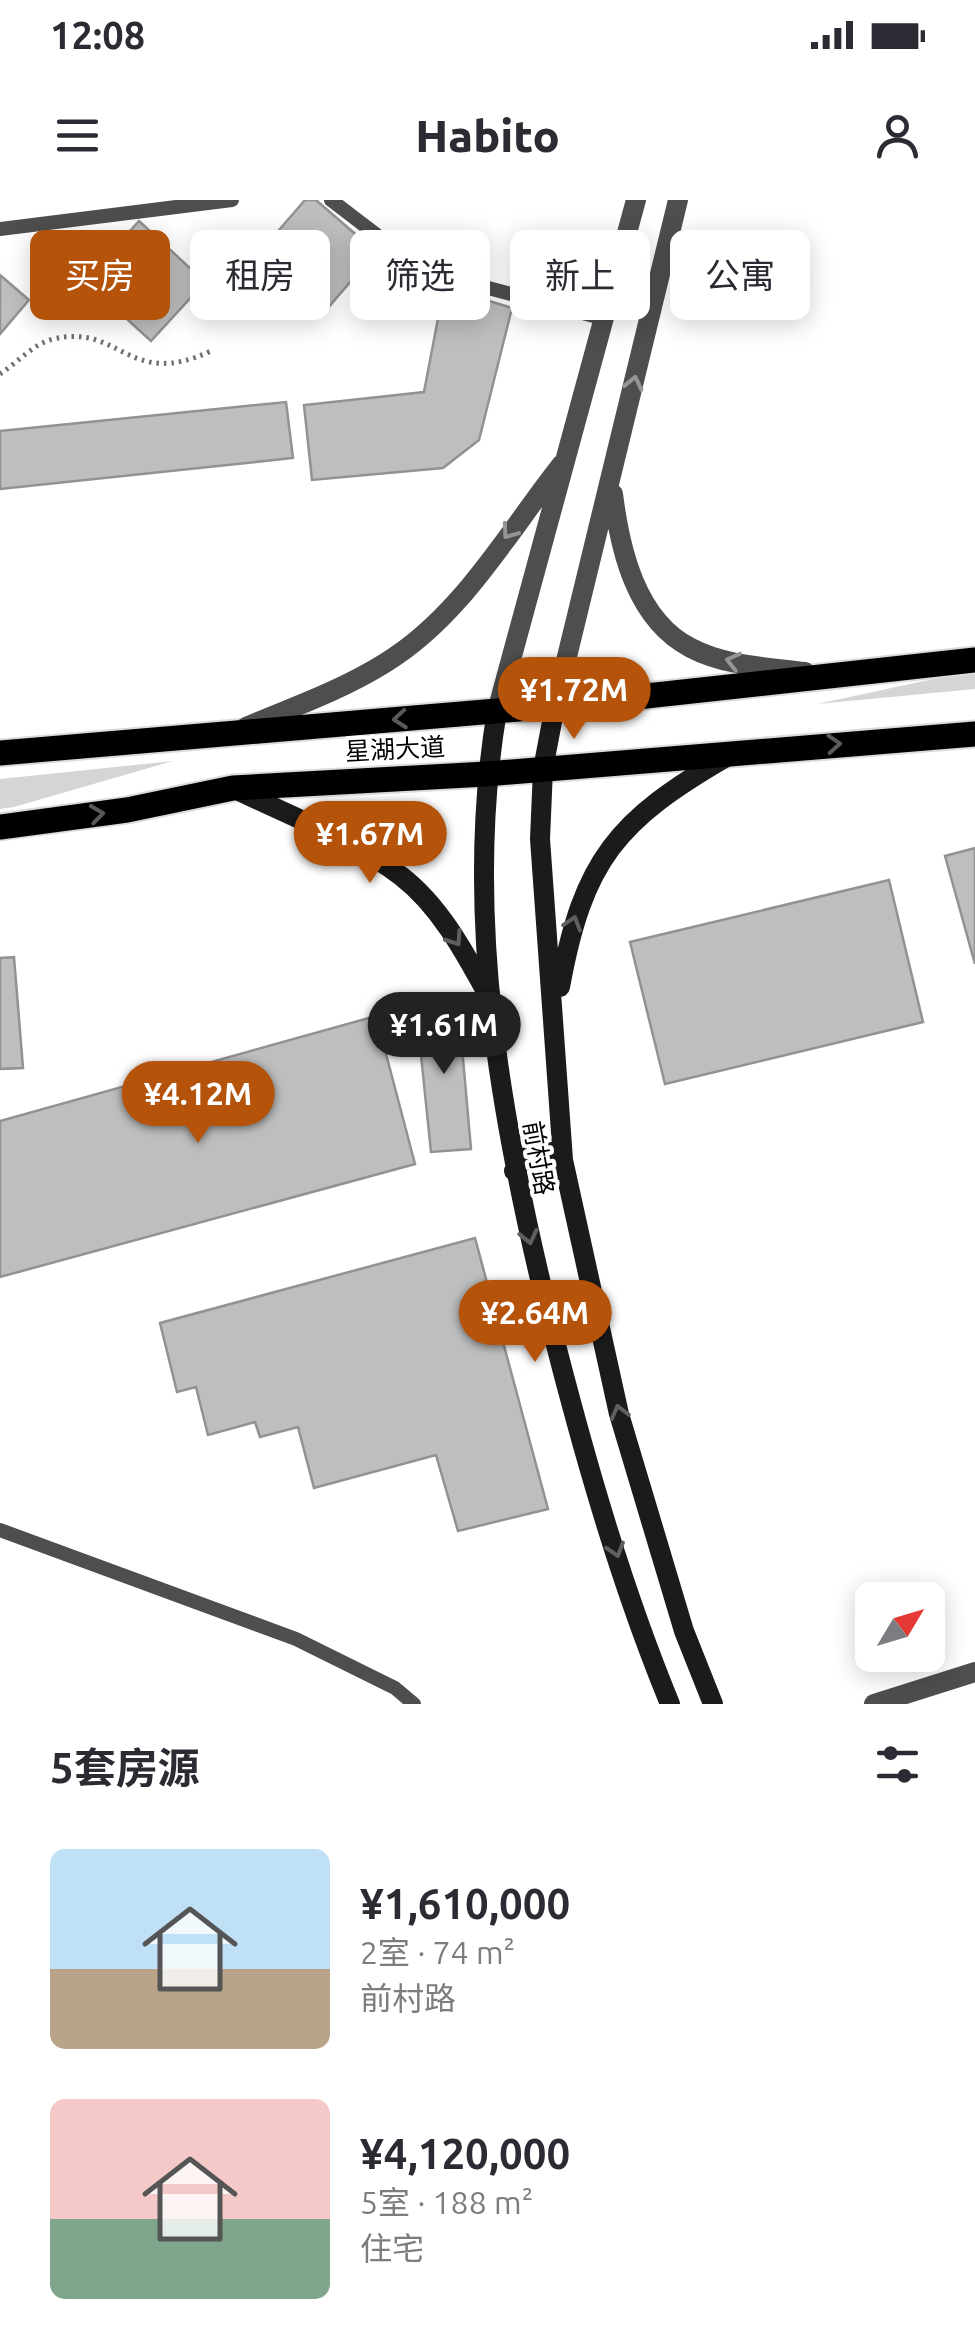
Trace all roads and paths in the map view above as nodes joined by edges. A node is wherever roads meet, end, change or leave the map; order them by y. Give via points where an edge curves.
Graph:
1 (232, 200) edge
2 (331, 200) edge
3 (636, 200) edge
4 (678, 200) edge
5 (0, 229) edge
6 (628, 230) edge
7 (510, 293) edge
8 (605, 320) edge
9 (212, 351) dead end
10 (0, 374) edge
11 (569, 454) junction
12 (611, 478) junction
13 (975, 660) edge
14 (829, 675) junction
15 (555, 706) junction
16 (497, 711) junction
17 (236, 732) junction
18 (975, 734) edge
19 (737, 751) junction
20 (0, 753) edge
21 (544, 769) junction
22 (486, 774) junction
23 (234, 788) junction
24 (0, 827) edge
25 (493, 1003) junction
26 (554, 1018) junction
27 (563, 1160) junction
28 (514, 1171) junction
29 (0, 1530) edge
30 (975, 1672) edge
31 (414, 1704) edge
32 (670, 1704) edge
33 (713, 1704) edge
34 (874, 1704) edge

1 - 5 lane
2 - 7 lane via 424,270
3 - 6 street, 前村路
12 -> 4 street, 前村路
8 - 11 street, 前村路
9 - 10 path via 179,366 156,365 106,342 51,339
11 - 16 street, 前村路
11 -> 17 street via 423,635 386,663
14 -> 12 street via 736,663 689,648 657,619 633,583
12 - 15 street, 前村路
13 - 14 main road, 星湖大道
14 - 15 main road, 星湖大道
15 - 16 main road, 星湖大道
15 - 21 main road, 前村路
16 -> 17 main road, 星湖大道
16 - 22 main road, 前村路
17 - 20 main road, 星湖大道
19 -> 18 main road, 星湖大道
19 - 21 main road, 星湖大道
26 -> 19 main road via 571,926 612,842 679,784
21 - 22 main road, 星湖大道
21 - 26 main road, 前村路 via 540,839
22 - 23 main road, 星湖大道
22 - 25 main road, 前村路 via 481,844
24 -> 23 main road, 星湖大道
23 -> 25 main road via 403,878 434,909
25 - 28 main road, 前村路
26 - 27 main road, 前村路
27 - 28 main road via 551,1152 526,1156
33 -> 27 main road, 前村路 via 676,1608 619,1414
28 -> 32 main road, 前村路 via 575,1419
29 - 31 lane via 296,1639 396,1688
30 - 34 street

